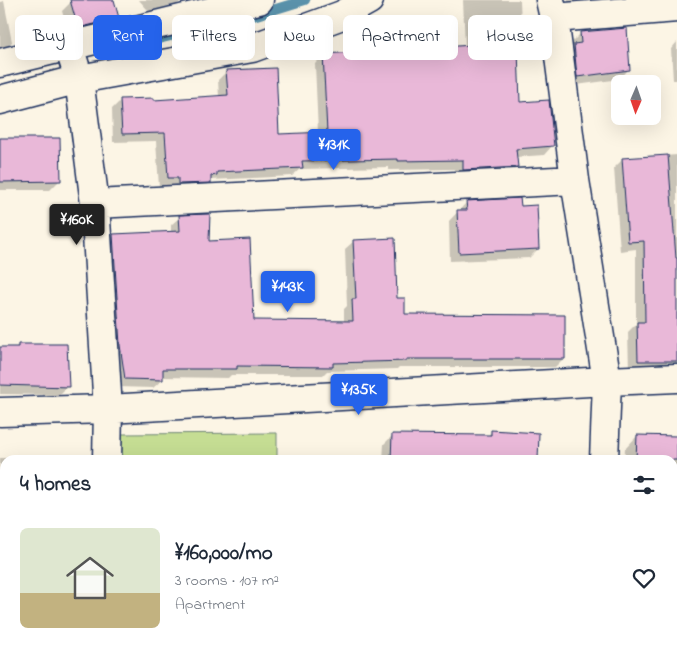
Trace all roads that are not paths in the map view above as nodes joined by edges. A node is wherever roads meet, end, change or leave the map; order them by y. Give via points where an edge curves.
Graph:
1 (259, 0) edge
2 (369, 0) edge
3 (677, 8) edge
4 (552, 9) edge
5 (83, 43) edge
6 (15, 59) edge
7 (73, 60) edge
8 (0, 63) edge
9 (79, 79) junction
10 (0, 100) edge
11 (575, 180) junction
12 (96, 204) junction
13 (677, 378) edge
14 (607, 381) junction
15 (108, 409) junction
16 (0, 412) edge
17 (107, 455) edge
18 (604, 455) edge

1 - 5 street
2 - 9 street via 342,15 252,48
3 - 4 street
4 - 11 street
6 - 8 street
7 - 9 street
9 - 10 street
9 - 12 street
11 - 12 street
11 - 14 street
12 - 15 street
13 - 14 street
14 - 15 street
14 - 18 street
15 - 16 street
15 - 17 street

